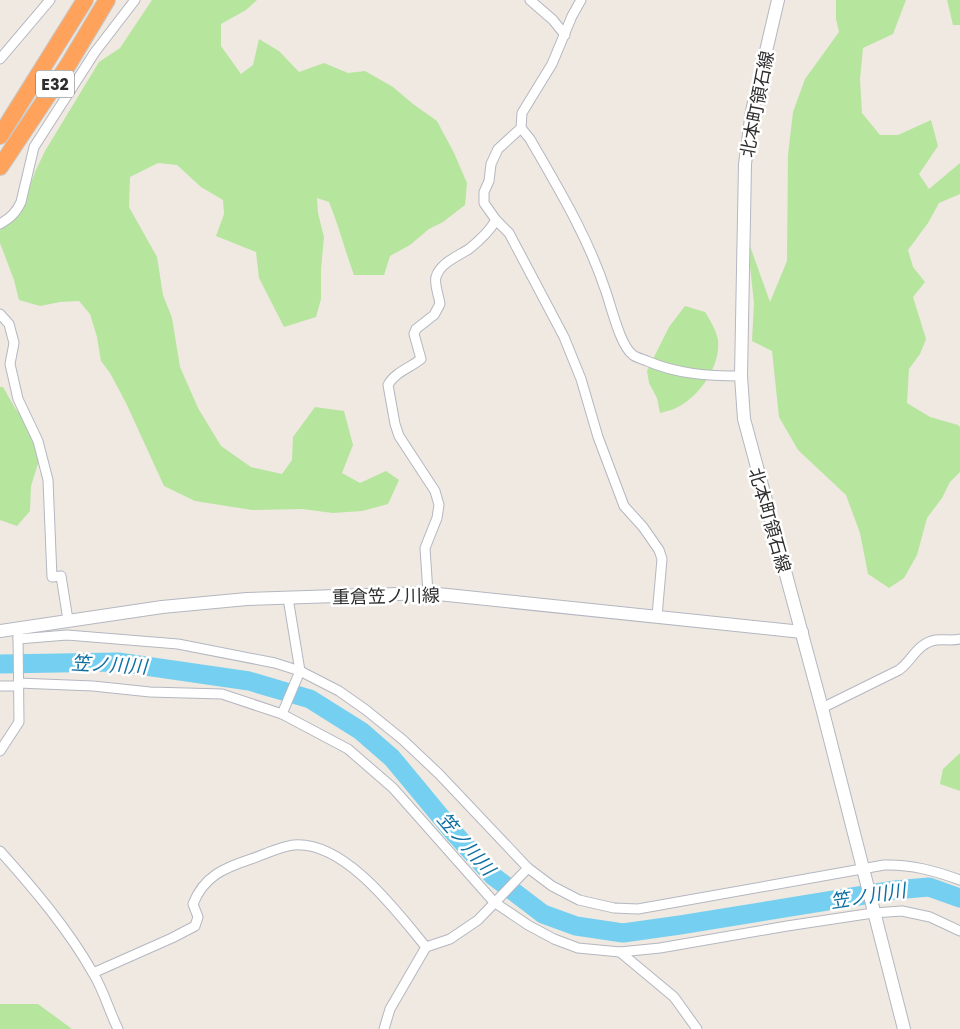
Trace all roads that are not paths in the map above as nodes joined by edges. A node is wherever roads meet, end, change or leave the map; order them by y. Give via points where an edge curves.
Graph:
1 (50, 0) edge
2 (85, 0) edge
3 (107, 0) edge
4 (135, 0) edge
5 (530, 0) edge
6 (581, 0) edge
7 (778, 0) edge
8 (565, 35) junction
9 (0, 59) edge
10 (521, 128) junction
11 (0, 136) edge
12 (0, 167) edge
13 (496, 220) junction
14 (0, 224) edge
15 (0, 314) edge
16 (741, 376) junction
17 (428, 593) junction
18 (288, 598) junction
19 (657, 616) junction
20 (68, 620) junction
21 (0, 630) edge
22 (802, 632) junction
23 (18, 638) junction
24 (960, 639) edge
25 (300, 673) junction
26 (18, 682) junction
27 (0, 686) edge
28 (822, 708) junction
29 (283, 712) junction
30 (0, 752) edge
31 (0, 851) edge
32 (526, 869) junction
33 (862, 870) junction
34 (960, 880) edge
35 (498, 898) junction
36 (873, 912) junction
37 (960, 930) edge
38 (426, 947) junction
39 (620, 952) junction
40 (93, 973) junction
41 (118, 1029) edge
42 (384, 1029) edge
43 (697, 1029) edge
44 (904, 1029) edge

1 - 9 street
2 - 11 highway, E32
3 - 12 highway, E32
4 - 14 street via 96,52 34,147 18,210
5 - 8 street
6 - 8 street
7 - 16 main road, 北本町領石線 via 752,111 745,164
8 - 10 street via 552,64 522,113
10 - 13 street via 498,149 491,164 484,203
10 - 16 street via 582,231 618,330 632,354 657,366 689,373
13 - 17 street via 470,248 440,270 435,278 440,304 434,315 414,334 421,359 400,372 388,385 399,436 435,491 439,505 425,548
13 - 19 street via 508,234 564,337 624,506 659,550 662,558
15 - 20 street via 9,324 14,343 10,364 18,399 38,441 48,480 52,577 61,576
16 - 22 main road, 北本町領石線 via 744,419
17 - 18 main road, 重倉笠ノ川線
17 - 19 main road, 重倉笠ノ川線
18 - 20 main road, 重倉笠ノ川線 via 247,598
18 - 25 street
19 - 22 main road, 重倉笠ノ川線
20 - 23 main road, 重倉笠ノ川線
21 - 23 main road, 重倉笠ノ川線
22 - 28 main road, 北本町領石線
23 - 25 street via 68,635 178,644 275,663
23 - 26 street
24 - 28 street via 935,640 922,645 899,670
25 - 29 street
25 - 32 street via 346,696 403,740 439,774
26 - 27 street
26 - 29 street via 222,694
26 - 30 street via 19,722
28 - 33 main road, 北本町領石線
29 - 35 street via 348,750 393,788
31 - 40 street via 34,889
32 - 33 street via 579,900 614,908 638,909
32 - 35 street
33 - 34 street via 898,864 934,870
33 - 36 main road, 北本町領石線
35 - 38 street via 464,930
35 - 39 street via 528,925 554,939 578,948
36 - 37 street via 902,911 930,917
36 - 39 street
36 - 44 main road, 北本町領石線
38 - 40 street via 382,895 344,861 322,848 294,845 229,866 213,875 192,904 198,917 195,926
38 - 42 street via 390,1009
39 - 43 street via 674,997
40 - 41 street

